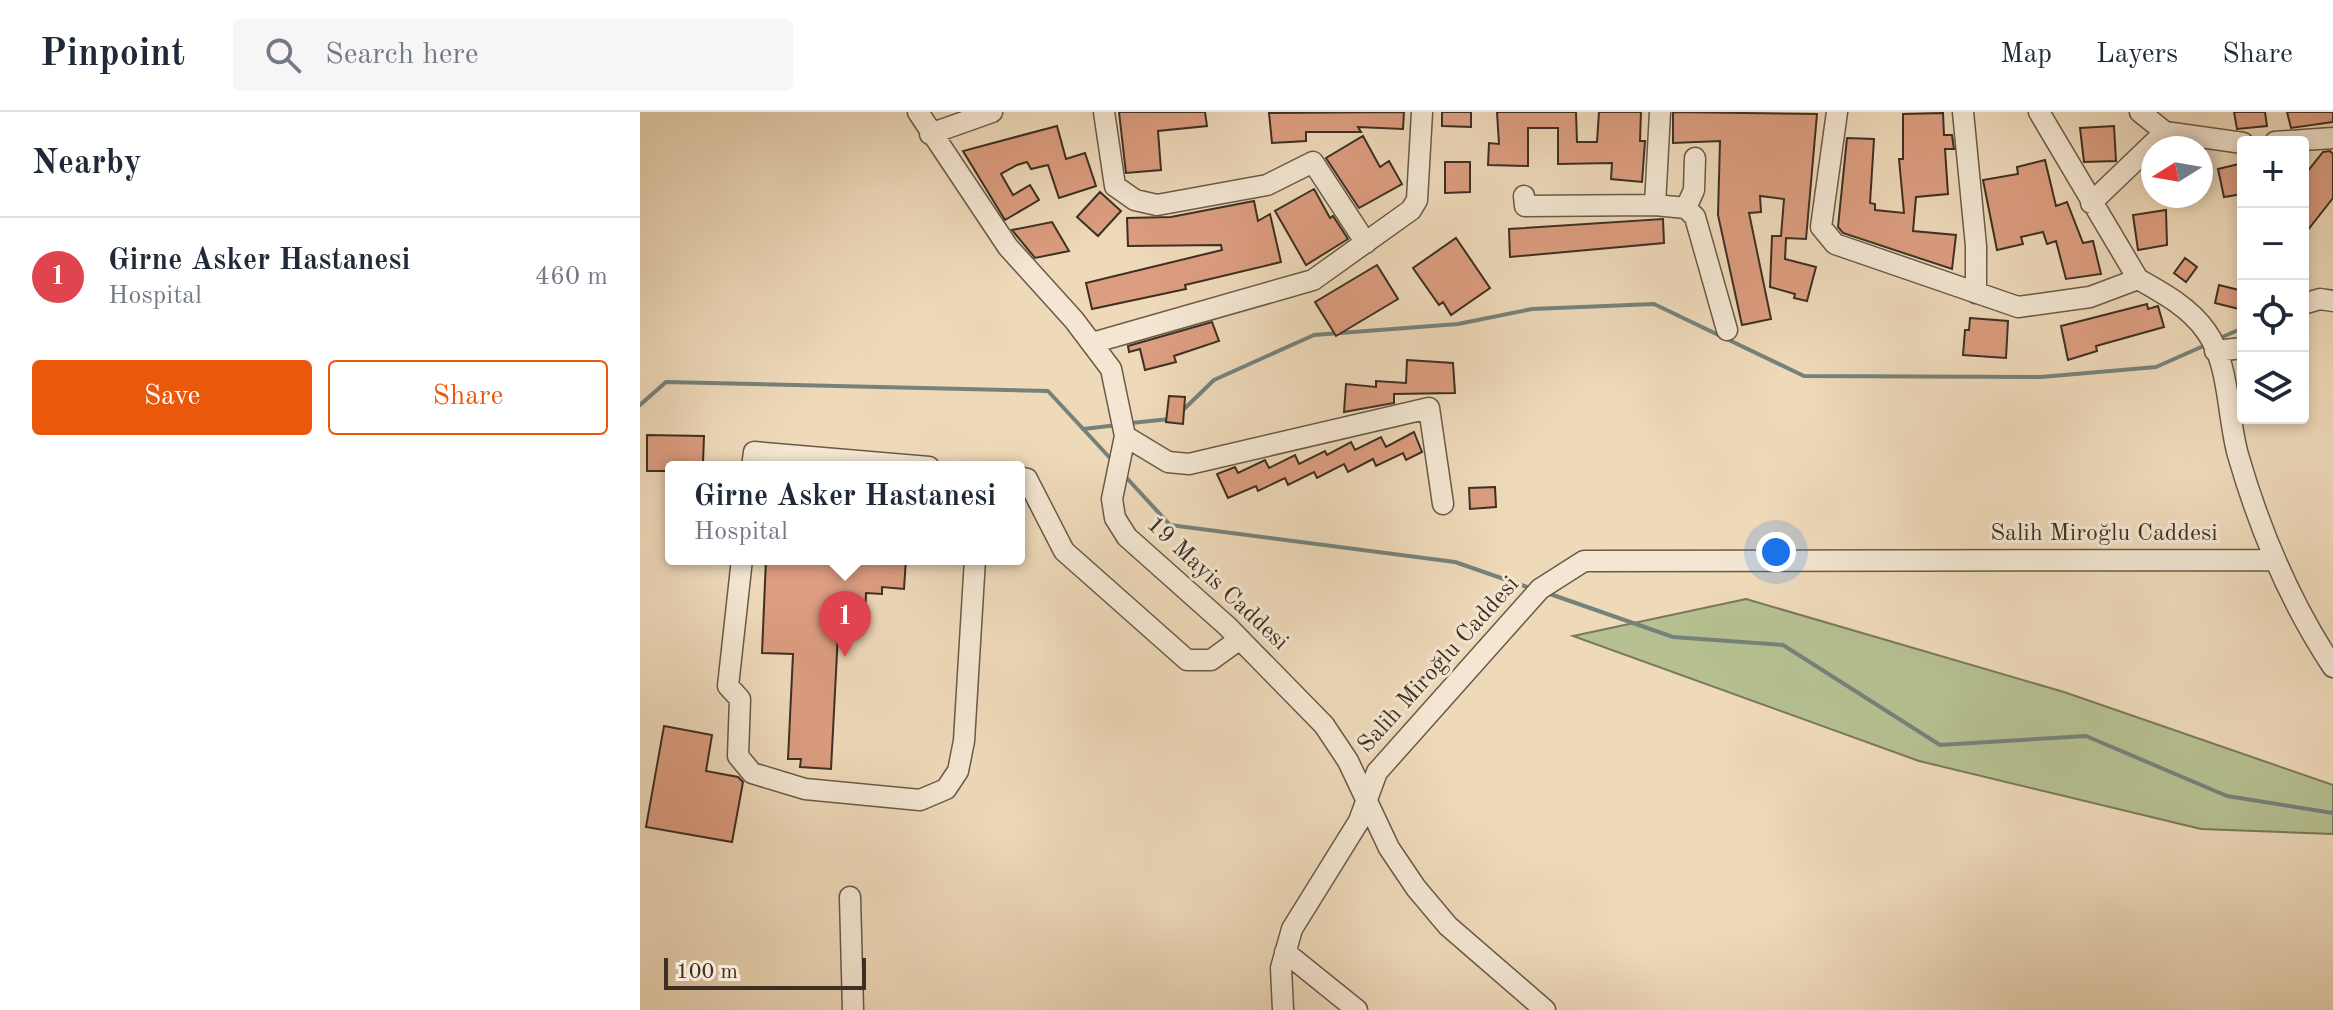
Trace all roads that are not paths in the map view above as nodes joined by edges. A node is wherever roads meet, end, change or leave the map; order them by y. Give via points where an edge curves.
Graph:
1 (918, 112) edge
2 (992, 112) edge
3 (1104, 112) edge
4 (1422, 112) edge
5 (1660, 112) edge
6 (1837, 112) edge
7 (1963, 112) edge
8 (2039, 112) edge
9 (2140, 112) edge
10 (2165, 132) junction
11 (930, 134) junction
12 (2333, 138) edge
13 (2309, 140) edge
14 (2237, 142) edge
15 (1695, 158) dead end
16 (1524, 196) dead end
17 (2091, 203) junction
18 (1655, 205) junction
19 (1686, 208) junction
20 (1366, 243) junction
21 (2138, 279) junction
22 (1976, 293) junction
23 (2333, 301) edge
24 (2309, 302) edge
25 (1727, 330) dead end
26 (1092, 343) junction
27 (2237, 349) edge
28 (2215, 351) junction
29 (1125, 436) junction
30 (753, 461) edge
31 (859, 461) edge
32 (1025, 478) edge
33 (1443, 504) dead end
34 (2273, 560) junction
35 (741, 565) edge
36 (975, 565) edge
37 (1240, 639) junction
38 (2333, 667) edge
39 (1365, 798) junction
40 (850, 897) dead end
41 (1285, 952) junction
42 (853, 1010) edge
43 (1283, 1010) edge
44 (1357, 1010) edge
45 (1545, 1010) edge

1 - 11 street, 19 Mayis Caddesi
2 - 11 street
3 - 20 street via 1115,186 1135,200 1157,205 1267,185 1313,162
4 - 20 street via 1417,200
5 - 18 street
6 - 22 street via 1821,227 1835,244
7 - 22 street
8 - 17 street
9 - 10 street
10 - 14 street
10 - 17 street
11 - 26 street, 19 Mayis Caddesi via 1008,247
12 - 13 street
15 - 19 street via 1694,190
16 - 18 street via 1525,206
17 - 21 street
18 - 19 street
19 - 25 street via 1695,217
20 - 26 street via 1313,280
21 - 22 street via 2090,297 2018,307
21 - 28 street via 2195,317
23 - 24 street
26 - 29 street, 19 Mayis Caddesi via 1111,369
27 - 28 street
28 - 34 street via 2238,455
29 - 33 street via 1168,462 1189,464 1429,408
29 - 37 street, 19 Mayis Caddesi via 1112,499 1115,518 1127,537
30 - 31 street via 754,452
32 - 37 street via 1064,551 1187,660 1211,660
34 - 38 street
34 - 39 street, Salih Miroğlu Caddesi via 1584,561 1540,589 1377,772
35 - 36 street via 728,686 740,699 738,756 752,773 805,789 920,800 946,789 958,771
37 - 39 street, 19 Mayis Caddesi via 1324,725
39 - 41 street, Salih Miroğlu Caddesi via 1359,821 1292,929
39 - 45 street via 1389,848 1448,926
40 - 42 street
41 - 43 street, Salih Miroğlu Caddesi
41 - 44 street

